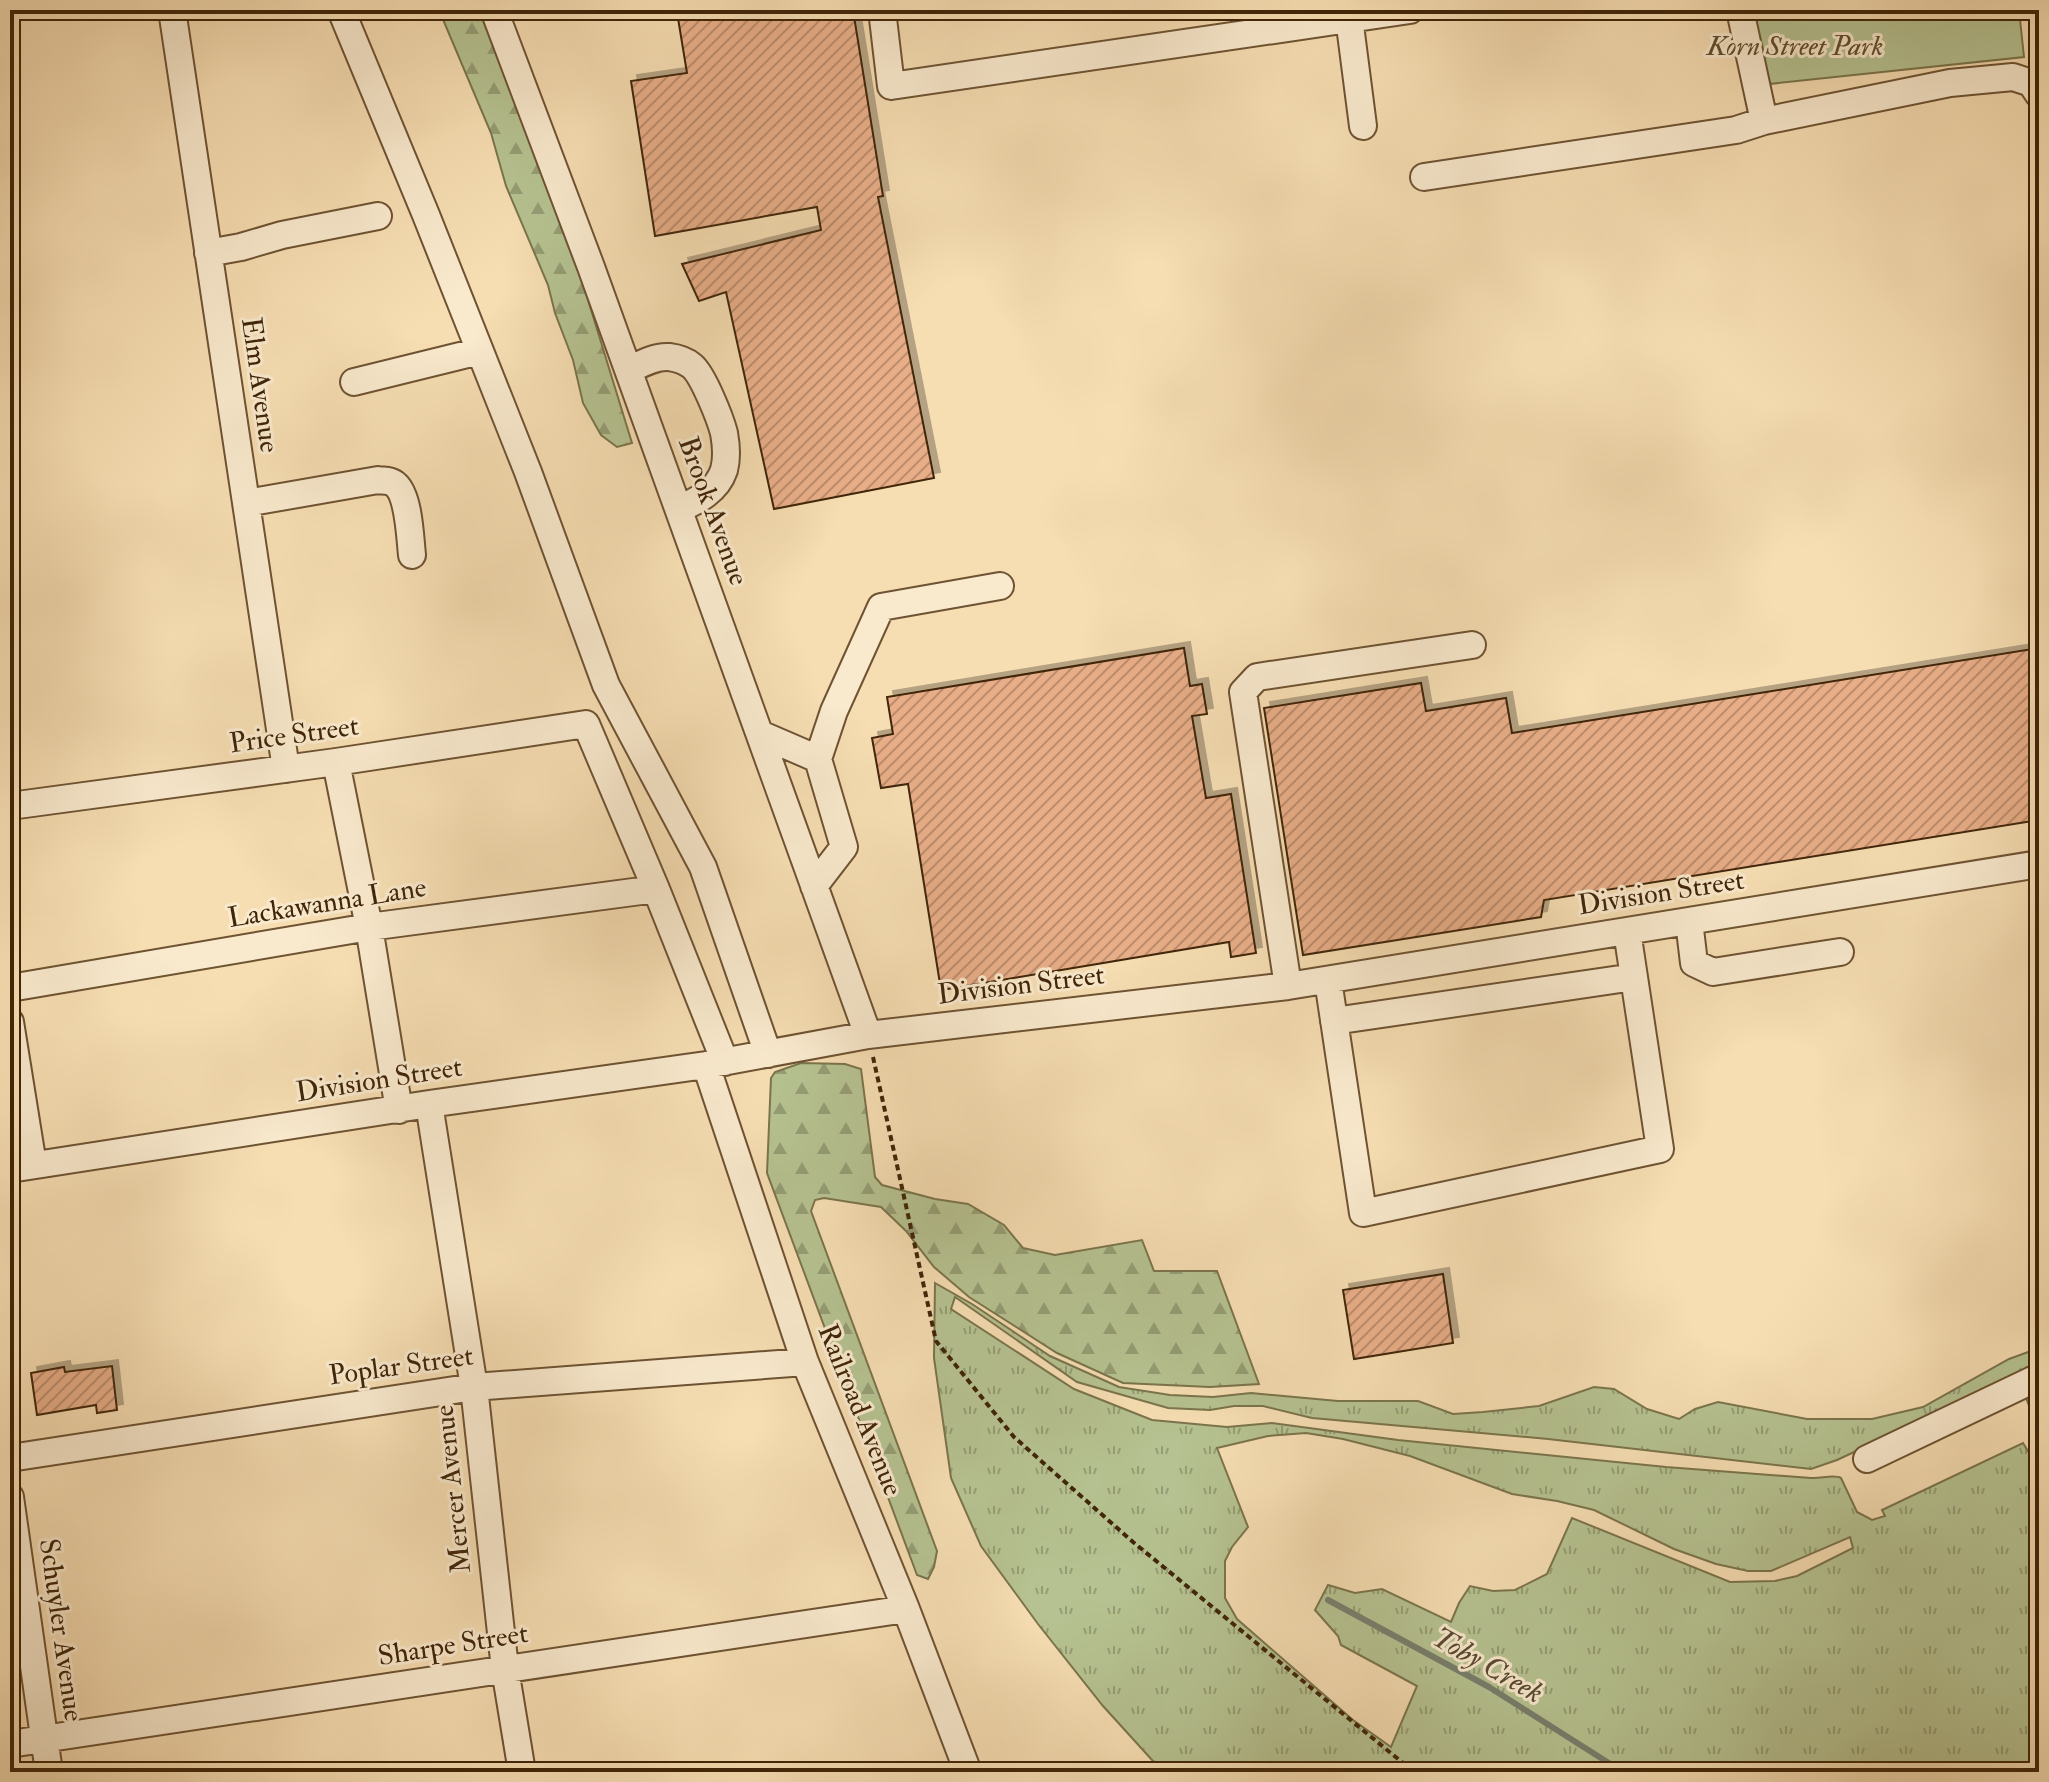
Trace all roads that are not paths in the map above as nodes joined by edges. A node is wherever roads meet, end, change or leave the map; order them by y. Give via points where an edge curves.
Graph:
1 (172, 10) edge
2 (341, 10) edge
3 (494, 10) edge
4 (882, 10) edge
5 (1410, 10) edge
6 (1740, 10) edge
7 (1348, 15) edge
8 (2039, 95) edge
9 (1764, 121) junction
10 (1363, 126) dead end
11 (1424, 177) dead end
12 (378, 216) dead end
13 (208, 253) junction
14 (480, 351) junction
15 (629, 370) junction
16 (354, 382) dead end
17 (246, 503) junction
18 (679, 509) junction
19 (412, 555) dead end
20 (1000, 586) dead end
21 (1472, 645) dead end
22 (586, 724) joint
23 (760, 734) junction
24 (818, 759) junction
25 (336, 762) junction
26 (286, 769) junction
27 (10, 806) edge
28 (2039, 864) edge
29 (814, 886) junction
30 (656, 889) junction
31 (1689, 921) junction
32 (369, 927) junction
33 (1627, 931) junction
34 (1517, 949) junction
35 (1840, 952) dead end
36 (1634, 977) junction
37 (1328, 980) junction
38 (1288, 986) junction
39 (10, 988) edge
40 (1526, 993) junction
41 (1334, 1021) junction
42 (10, 1022) edge
43 (868, 1035) junction
44 (768, 1054) junction
45 (716, 1064) junction
46 (429, 1104) junction
47 (399, 1110) junction
48 (22, 1167) edge
49 (805, 1362) junction
50 (2039, 1377) edge
51 (474, 1387) junction
52 (10, 1458) edge
53 (1867, 1459) dead end
54 (10, 1497) edge
55 (906, 1609) junction
56 (505, 1669) junction
57 (44, 1739) junction
58 (10, 1744) edge
59 (49, 1772) edge
60 (522, 1772) edge
61 (968, 1772) edge

1 - 13 street, Elm Avenue
2 - 14 street
3 - 15 street, Brook Avenue
4 - 7 street via 891,86
5 - 7 street
6 - 9 street
7 - 10 street
8 - 9 street via 2031,83 1997,78
9 - 11 street via 1736,130
12 - 13 street
13 - 17 street, Elm Avenue
14 - 16 street
14 - 44 street via 606,685 703,867
15 - 18 street, Brook Avenue
15 - 18 street via 667,357 693,366 724,432 724,470 717,483 703,498
17 - 19 street via 389,481 405,501
17 - 26 street, Elm Avenue
18 - 23 street, Brook Avenue
20 - 24 street via 881,607
21 - 38 street via 1257,677 1243,692
22 - 25 street, Price Street
22 - 30 street, Railroad Avenue
23 - 24 street
23 - 29 street, Brook Avenue
24 - 29 street via 844,847
25 - 26 street, Price Street
25 - 32 street
26 - 27 street, Price Street
28 - 31 street, Division Street
29 - 43 street, Brook Avenue
30 - 32 street, Lackawanna Lane
30 - 45 street, Railroad Avenue
31 - 33 street, Division Street
31 - 35 street via 1694,963 1713,972
32 - 39 street, Lackawanna Lane
32 - 47 street
33 - 34 street, Division Street
33 - 36 street
34 - 37 street, Division Street
34 - 40 street
36 - 40 street
36 - 41 street via 1660,1149 1363,1213
37 - 38 street, Division Street
37 - 41 street
38 - 43 street, Division Street
40 - 41 street
42 - 48 street
43 - 44 street, Division Street
44 - 45 street, Division Street
45 - 46 street, Division Street
45 - 49 street, Railroad Avenue
46 - 47 street, Division Street
46 - 51 street, Mercer Avenue
47 - 48 street, Division Street
49 - 51 street, Poplar Street
49 - 55 street, Railroad Avenue
50 - 53 street
51 - 52 street, Poplar Street
51 - 56 street, Mercer Avenue
54 - 57 street, Schuyler Avenue
55 - 56 street, Sharpe Street
55 - 61 street, Railroad Avenue
56 - 57 street, Sharpe Street
56 - 60 street, Mercer Avenue
57 - 58 street, Sharpe Street
57 - 59 street, Schuyler Avenue

